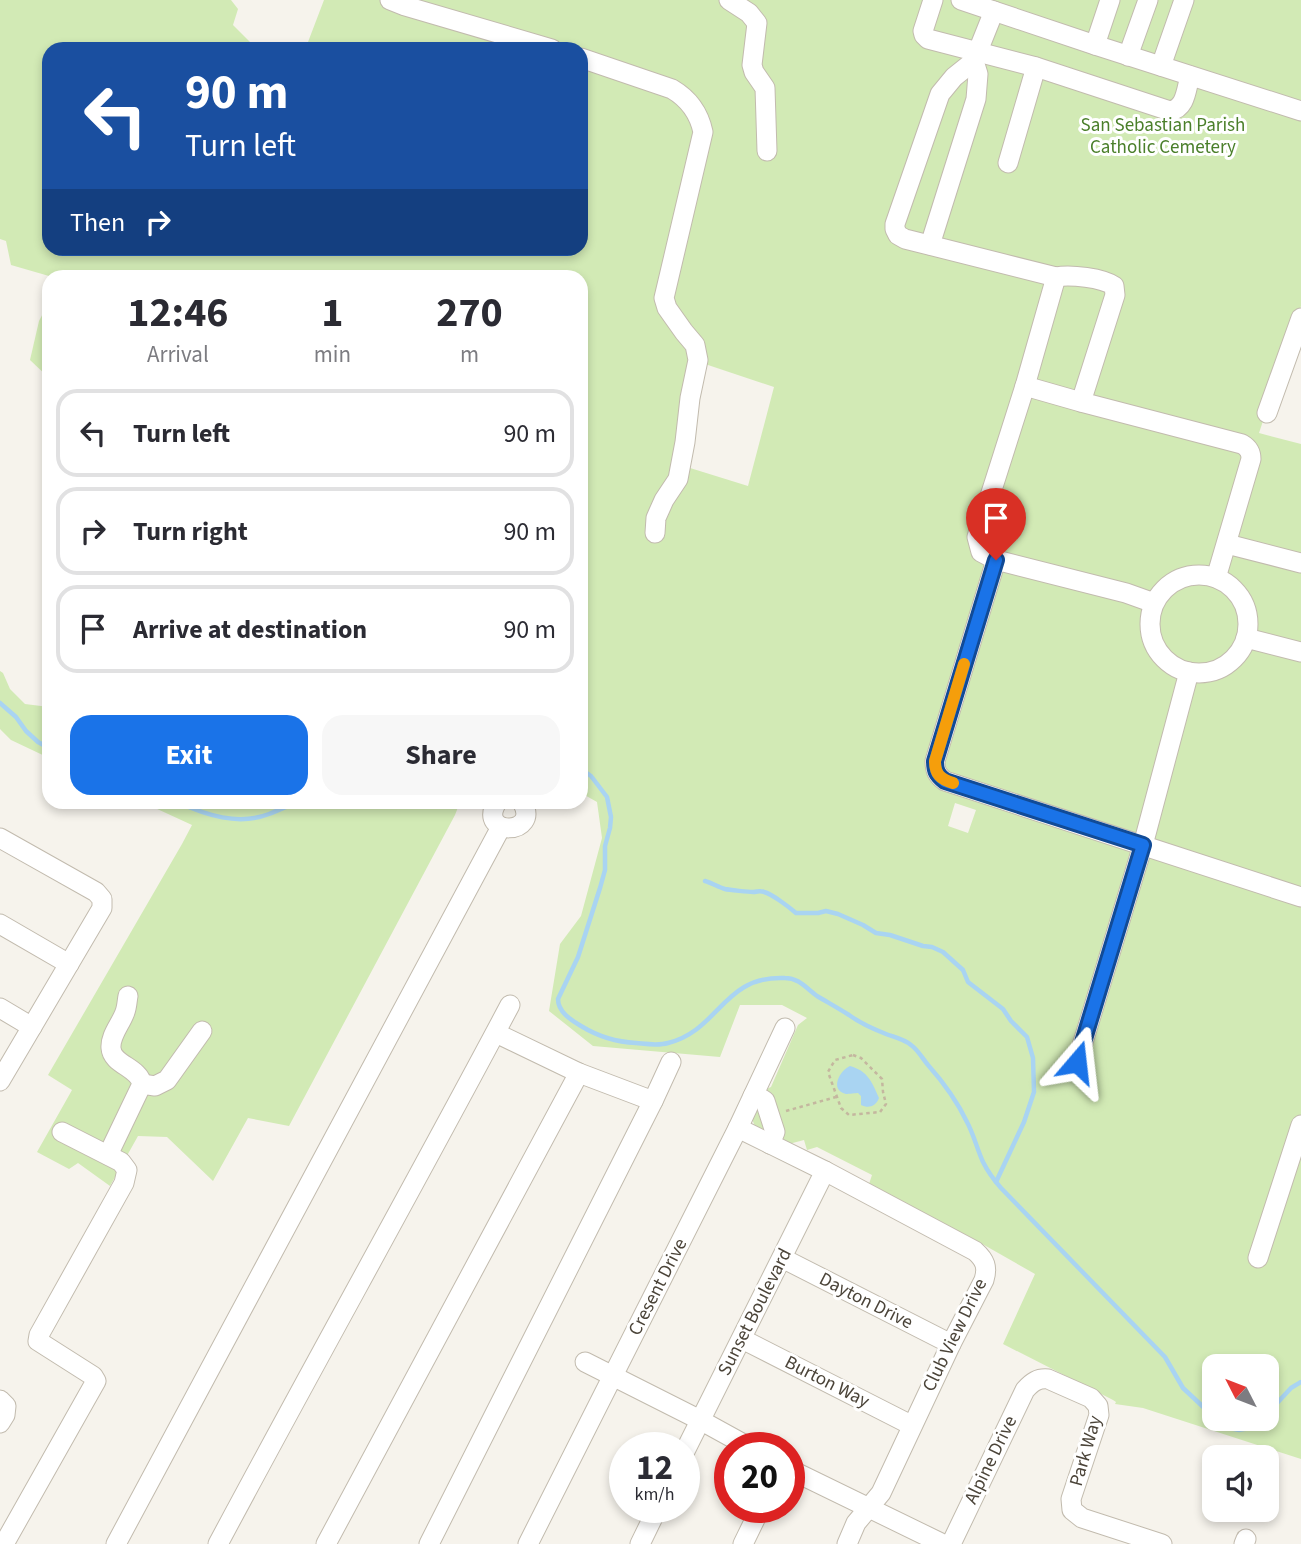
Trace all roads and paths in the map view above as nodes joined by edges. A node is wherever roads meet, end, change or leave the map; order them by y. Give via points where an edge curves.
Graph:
1 (390, 0) edge
2 (729, 0) edge
3 (933, 0) edge
4 (961, 0) edge
5 (1110, 0) edge
6 (1148, 0) edge
7 (1184, 0) edge
8 (994, 11) junction
9 (528, 42) edge
10 (1095, 45) junction
11 (975, 56) junction
12 (1128, 56) junction
13 (588, 60) edge
14 (1161, 66) junction
15 (1036, 67) junction
16 (1190, 76) junction
17 (1301, 111) edge
18 (767, 151) dead end
19 (1008, 163) dead end
20 (930, 246) junction
21 (1056, 277) junction
22 (1301, 318) edge
23 (1025, 386) junction
24 (1081, 402) junction
25 (1267, 414) dead end
26 (655, 533) dead end
27 (1227, 544) junction
28 (996, 560) junction
29 (1301, 563) edge
30 (1216, 578) junction
31 (1154, 603) junction
32 (1246, 638) junction
33 (1301, 652) edge
34 (1189, 672) junction
35 (494, 809) edge
36 (525, 809) edge
37 (501, 827) junction
38 (0, 838) edge
39 (1143, 845) junction
40 (1301, 897) edge
41 (0, 924) edge
42 (69, 964) junction
43 (128, 996) dead end
44 (510, 1006) dead end
45 (0, 1008) edge
46 (32, 1027) junction
47 (785, 1028) dead end
48 (202, 1031) dead end
49 (496, 1033) junction
50 (671, 1062) dead end
51 (1077, 1062) dead end
52 (579, 1073) junction
53 (0, 1081) edge
54 (142, 1084) junction
55 (753, 1096) junction
56 (836, 1097) junction
57 (653, 1101) junction
58 (770, 1116) junction
59 (1301, 1125) edge
60 (738, 1128) junction
61 (62, 1132) dead end
62 (770, 1144) junction
63 (108, 1155) junction
64 (825, 1171) junction
65 (782, 1258) junction
66 (1258, 1258) dead end
67 (742, 1339) junction
68 (951, 1344) junction
69 (585, 1362) dead end
70 (613, 1375) junction
71 (1037, 1380) joint
72 (0, 1400) edge
73 (700, 1420) junction
74 (0, 1423) edge
75 (911, 1425) junction
76 (694, 1432) edge
77 (722, 1432) edge
78 (805, 1477) edge
79 (868, 1508) junction
80 (650, 1523) edge
81 (753, 1523) edge
82 (4, 1544) edge
83 (116, 1544) edge
84 (218, 1544) edge
85 (326, 1544) edge
86 (429, 1544) edge
87 (528, 1544) edge
88 (640, 1544) edge
89 (743, 1544) edge
90 (847, 1544) edge
91 (943, 1544) edge
92 (951, 1544) edge
93 (1162, 1544) edge

1 - 9 street
2 - 18 street via 757,23 752,65 765,88
3 - 11 street via 924,35
4 - 8 street
5 - 10 street
6 - 12 street
7 - 14 street
8 - 10 street
8 - 11 street
10 - 12 street
11 - 15 street
11 - 20 street via 976,99
11 - 20 street via 940,94 895,224 898,235
12 - 14 street
13 - 26 street via 681,94 700,117 703,132 664,299 695,345 698,360 678,479 656,518
14 - 16 street
15 - 16 street via 1170,111 1183,104
15 - 19 street
16 - 17 street
20 - 21 street
21 - 23 street
21 - 24 street via 1107,281 1116,290
22 - 25 street
23 - 24 street
23 - 28 street via 977,537 981,552
24 - 27 street via 1248,447 1251,459
27 - 29 street
27 - 30 street
28 - 31 street
28 - 39 street via 935,761 938,776
30 - 31 street via 1188,576 1174,582
30 - 32 street via 1229,585 1246,609
31 - 34 street via 1150,632 1155,646 1163,658
32 - 33 street
32 - 34 street via 1230,662 1203,673
34 - 39 street
35 - 37 street
36 - 37 street via 521,824
37 - 83 street
38 - 42 street via 102,899 102,908
39 - 40 street
39 - 51 street
41 - 42 street
42 - 46 street
43 - 54 street via 110,1046
44 - 49 street
45 - 46 street
46 - 53 street
47 - 55 street, Cresent Drive
48 - 54 street via 167,1080 155,1086
49 - 52 street
49 - 84 street
50 - 57 street
52 - 57 street
52 - 85 street
54 - 63 street
55 - 58 street via 765,1101
55 - 60 street, Cresent Drive
56 - 56 path via 828,1072 835,1060 853,1055 880,1075 886,1104 880,1112 849,1115
56 - 58 path
57 - 86 street
58 - 62 street via 775,1132
59 - 66 street
60 - 62 street, Club View Drive
60 - 70 street, Cresent Drive
61 - 63 street
62 - 64 street, Club View Drive
63 - 82 street via 127,1170 124,1183 38,1335 38,1341 96,1381
64 - 65 street, Sunset Boulevard
64 - 68 street, Club View Drive via 982,1256 987,1270 984,1280
65 - 67 street, Sunset Boulevard
65 - 68 street, Dayton Drive
67 - 73 street, Sunset Boulevard
67 - 75 street, Burton Way
68 - 75 street, Club View Drive
69 - 70 street
70 - 73 street
70 - 87 street, Cresent Drive
71 - 92 street, Alpine Drive via 1025,1390
71 - 93 street, Park Way via 1048,1379 1091,1398 1098,1406 1071,1499 1072,1510 1082,1518
72 - 74 street via 6,1406
73 - 76 street, Sunset Boulevard
73 - 77 street
75 - 79 street, Club View Drive via 881,1493
78 - 79 street
79 - 90 street, Club View Drive
79 - 91 street
80 - 88 street
81 - 89 street

